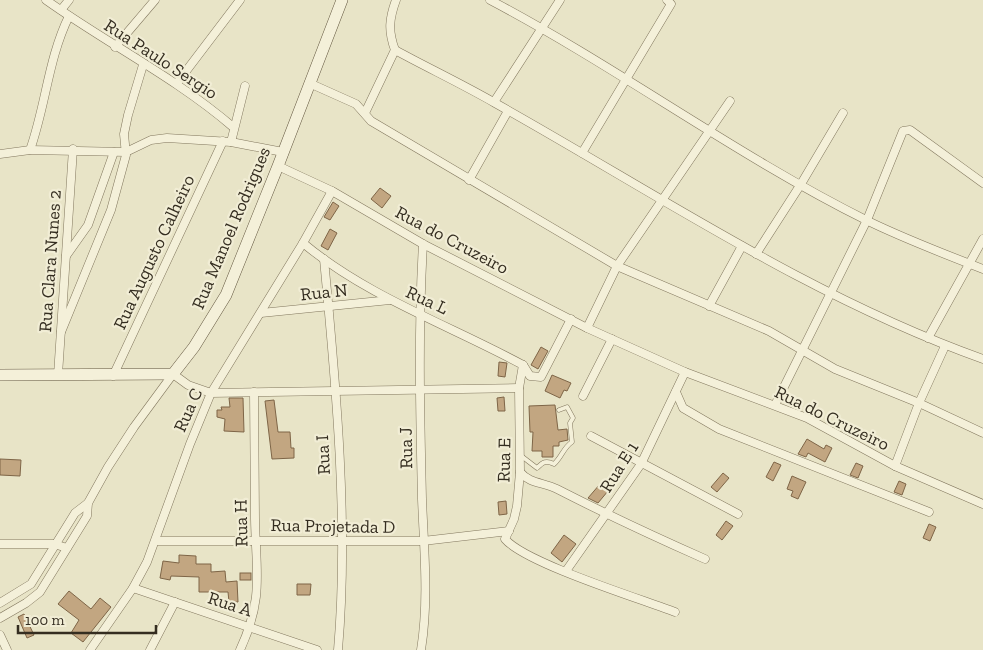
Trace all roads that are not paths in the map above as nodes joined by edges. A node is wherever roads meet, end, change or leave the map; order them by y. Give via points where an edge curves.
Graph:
1 (46, 0) edge
2 (70, 0) edge
3 (155, 0) edge
4 (240, 0) edge
5 (342, 0) edge
6 (396, 0) edge
7 (490, 0) edge
8 (560, 0) edge
9 (667, 0) edge
10 (61, 10) junction
11 (70, 16) junction
12 (541, 27) junction
13 (115, 47) junction
14 (395, 50) junction
15 (143, 65) junction
16 (626, 78) junction
17 (177, 83) junction
18 (309, 83) junction
19 (245, 86) dead end
20 (730, 101) dead end
21 (494, 102) junction
22 (508, 110) junction
23 (365, 113) junction
24 (843, 113) dead end
25 (232, 127) junction
26 (710, 130) junction
27 (227, 141) junction
28 (73, 149) junction
29 (30, 150) junction
30 (114, 152) junction
31 (126, 152) junction
32 (283, 152) junction
33 (582, 153) junction
34 (0, 154) edge
35 (278, 166) junction
36 (469, 180) junction
37 (801, 184) junction
38 (983, 184) edge
39 (332, 191) junction
40 (660, 200) junction
41 (867, 220) junction
42 (983, 239) edge
43 (303, 242) junction
44 (423, 244) junction
45 (742, 246) junction
46 (756, 254) junction
47 (66, 256) junction
48 (324, 259) junction
49 (969, 264) junction
50 (617, 266) junction
51 (983, 269) edge
52 (830, 294) junction
53 (390, 300) junction
54 (709, 306) junction
55 (329, 307) junction
56 (419, 312) junction
57 (261, 313) junction
58 (571, 319) junction
59 (587, 328) junction
60 (61, 332) junction
61 (928, 338) junction
62 (612, 339) junction
63 (945, 346) junction
64 (801, 350) junction
65 (983, 359) edge
66 (523, 365) junction
67 (686, 372) junction
68 (174, 374) junction
69 (0, 375) edge
70 (58, 375) junction
71 (113, 376) junction
72 (519, 388) junction
73 (420, 389) junction
74 (335, 391) junction
75 (254, 392) junction
76 (676, 392) junction
77 (211, 394) junction
78 (583, 396) dead end
79 (919, 403) junction
80 (775, 405) junction
81 (559, 410) dead end
82 (983, 433) edge
83 (591, 436) dead end
84 (520, 455) junction
85 (641, 464) junction
86 (895, 466) junction
87 (520, 472) junction
88 (88, 503) junction
89 (983, 504) edge
90 (929, 512) dead end
91 (606, 514) junction
92 (738, 514) dead end
93 (509, 531) junction
94 (255, 540) junction
95 (156, 541) junction
96 (341, 542) junction
97 (423, 542) junction
98 (0, 544) edge
99 (54, 544) junction
100 (67, 548) junction
101 (705, 559) dead end
102 (566, 571) junction
103 (133, 588) junction
104 (175, 602) junction
105 (0, 603) edge
106 (675, 612) dead end
107 (0, 618) edge
108 (251, 627) junction
109 (0, 634) edge
110 (7, 650) edge
111 (90, 650) edge
112 (150, 650) edge
113 (240, 650) edge
114 (317, 650) edge
115 (338, 650) edge
116 (420, 650) edge

1 - 10 street, Rua Paulo Sergio
2 - 10 street
3 - 13 street
4 - 17 street
5 - 18 street, Rua Manoel Rodrigues
6 - 14 street via 389,24
7 - 12 street
8 - 12 street
9 - 16 street via 670,4
10 - 11 street, Rua Paulo Sergio
11 - 13 street, Rua Paulo Sergio
11 - 29 street via 56,43
12 - 16 street
12 - 21 street
13 - 15 street, Rua Paulo Sergio
14 - 21 street
14 - 23 street
15 - 17 street, Rua Paulo Sergio
15 - 31 street via 126,126
16 - 26 street
16 - 33 street
17 - 25 street, Rua Paulo Sergio
18 - 23 street via 351,101
18 - 32 street, Rua Manoel Rodrigues
19 - 25 street, Rua Augusto Calheiro
20 - 26 street
21 - 22 street
22 - 33 street
22 - 36 street
23 - 36 street via 371,122
24 - 37 street
25 - 27 street, Rua Augusto Calheiro
26 - 37 street
26 - 40 street
27 - 31 street via 158,138
27 - 32 street
27 - 71 street, Rua Augusto Calheiro
28 - 29 street
28 - 30 street
28 - 47 street, Rua Clara Nunes 2
29 - 34 street
30 - 31 street
30 - 47 street via 88,225
31 - 60 street via 111,210
32 - 35 street, Rua Manoel Rodrigues
33 - 40 street
35 - 39 street, Rua do Cruzeiro
35 - 68 street, Rua Manoel Rodrigues via 226,295
36 - 50 street
37 - 41 street
37 - 46 street
38 - 41 street via 910,130 904,130
39 - 43 street, Rua C
39 - 44 street, Rua do Cruzeiro
40 - 45 street
40 - 50 street
41 - 49 street
41 - 52 street
42 - 49 street
43 - 48 street, Rua L
43 - 57 street, Rua C
44 - 56 street, Rua J
44 - 58 street, Rua do Cruzeiro
45 - 46 street
45 - 54 street
46 - 52 street
47 - 60 street, Rua Clara Nunes 2
48 - 53 street, Rua L
48 - 55 street, Rua I
49 - 51 street
49 - 61 street
50 - 54 street
50 - 59 street
52 - 61 street
52 - 64 street
53 - 55 street, Rua N
53 - 56 street, Rua L
54 - 64 street
55 - 57 street, Rua N
55 - 74 street, Rua I
56 - 66 street, Rua L
56 - 73 street, Rua J
57 - 77 street, Rua C
58 - 59 street, Rua do Cruzeiro
58 - 66 street, Rua L via 542,376 530,376
59 - 62 street, Rua do Cruzeiro
60 - 70 street, Rua Clara Nunes 2
61 - 63 street
62 - 67 street, Rua do Cruzeiro
62 - 78 street
63 - 65 street
63 - 79 street
64 - 79 street via 835,369
64 - 80 street
66 - 72 street
67 - 76 street, Rua E 1
67 - 80 street, Rua do Cruzeiro
68 - 71 street
68 - 77 street via 188,385
68 - 88 street, Rua Manoel Rodrigues via 134,427
69 - 70 street
70 - 71 street
72 - 73 street
72 - 84 street, Rua E
73 - 74 street
73 - 97 street, Rua J
74 - 75 street
74 - 96 street, Rua I
75 - 77 street
75 - 94 street, Rua H
76 - 85 street, Rua E 1
76 - 90 street via 683,408 719,429
77 - 95 street, Rua C
79 - 82 street
79 - 86 street
80 - 86 street, Rua do Cruzeiro via 807,418
81 - 84 lane via 568,406 573,418 570,423 572,442 565,446 560,458 554,464 543,462 537,468
83 - 85 street
84 - 87 street, Rua E
85 - 91 street, Rua E 1
85 - 92 street
86 - 89 street, Rua do Cruzeiro
87 - 91 street via 526,479 558,489
87 - 93 street, Rua E via 516,513
88 - 99 street via 75,513
88 - 100 street via 87,516
91 - 101 street
91 - 102 street, Rua E 1
93 - 97 street, Rua Projetada D
93 - 102 street via 506,539 513,546
94 - 95 street, Rua Projetada D
94 - 96 street, Rua Projetada D
94 - 108 street, Rua H via 258,586
95 - 103 street, Rua C
96 - 97 street, Rua Projetada D
96 - 115 street, Rua I
97 - 116 street, Rua J via 426,607
98 - 99 street
99 - 100 street
99 - 105 street via 30,584
100 - 107 street via 35,598
102 - 106 street
103 - 104 street, Rua A
103 - 111 street, Rua C
104 - 108 street, Rua A
104 - 112 street
108 - 113 street, Rua H
108 - 114 street, Rua A
109 - 110 street

